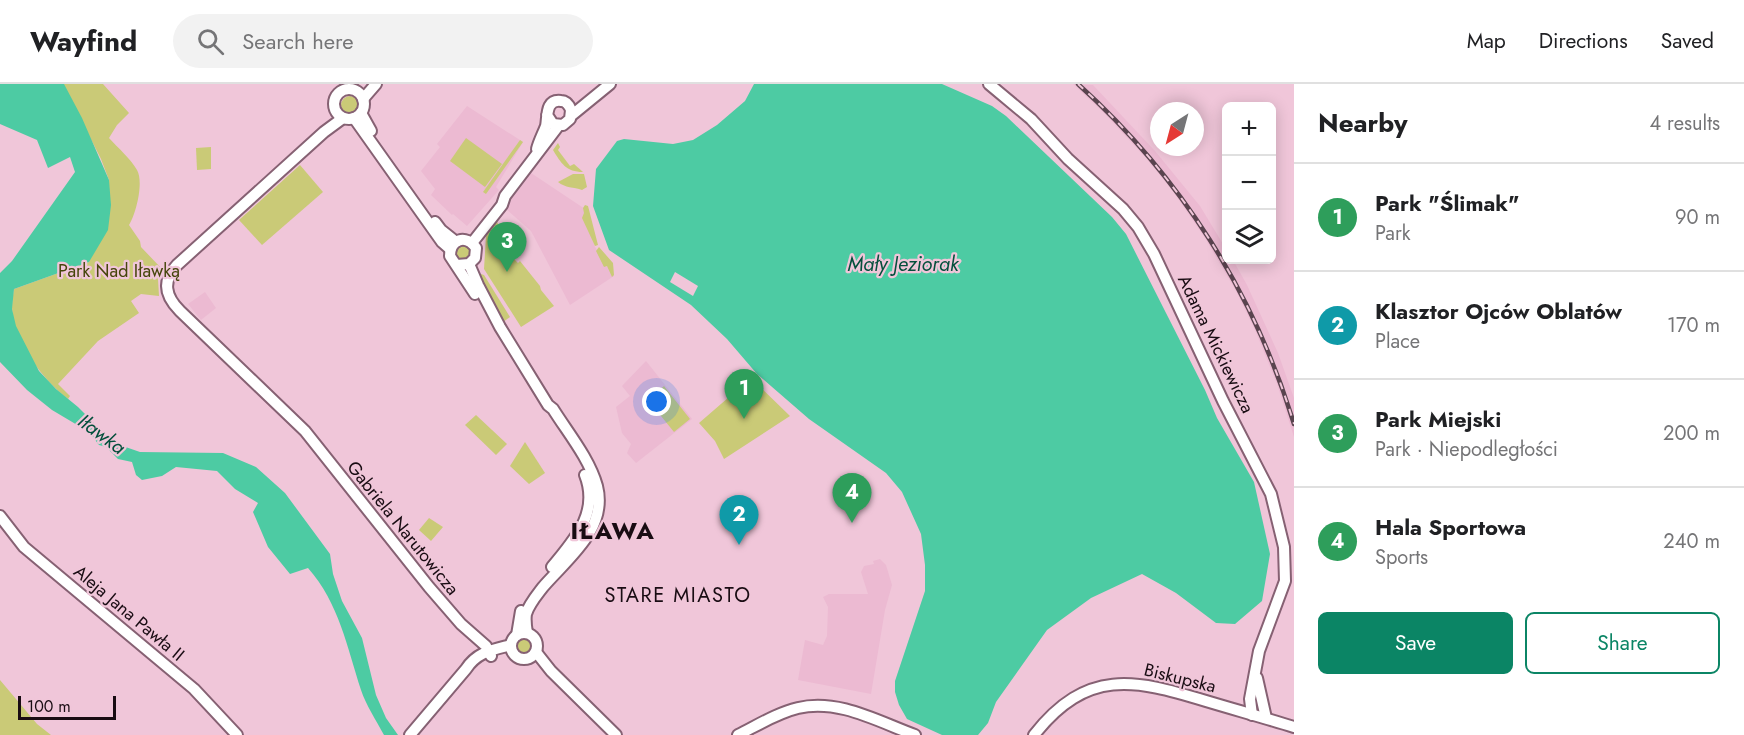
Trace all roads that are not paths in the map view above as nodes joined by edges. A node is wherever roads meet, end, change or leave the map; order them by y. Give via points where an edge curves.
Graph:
1 (332, 84) edge
2 (371, 84) edge
3 (376, 84) edge
4 (610, 84) edge
5 (989, 84) edge
6 (341, 90) edge
7 (360, 96) junction
8 (570, 110) junction
9 (547, 115) junction
10 (349, 116) junction
11 (559, 125) junction
12 (536, 154) junction
13 (461, 243) junction
14 (469, 264) junction
15 (457, 265) junction
16 (500, 327) junction
17 (0, 516) edge
18 (522, 634) junction
19 (511, 648) junction
20 (490, 653) junction
21 (533, 655) junction
22 (1256, 675) junction
23 (1250, 699) junction
24 (1233, 709) junction
25 (1252, 715) junction
26 (1266, 718) junction
27 (1294, 727) edge
28 (1035, 734) edge
29 (237, 735) edge
30 (410, 735) edge
31 (616, 735) edge
32 (738, 735) edge
33 (915, 735) edge

1 - 6 street
2 - 7 street
3 - 7 street
4 - 8 street
5 - 22 street, Adama Mickiewicza via 1031,118 1138,227 1271,494 1284,547 1285,581 1262,643
6 - 7 street
6 - 10 street via 334,105
7 - 10 street via 363,109
8 - 9 street via 565,102 554,102
8 - 11 street via 567,123
9 - 11 street via 553,124
9 - 12 street
10 - 13 street via 441,230
10 - 20 street, Gabriela Narutowicza via 324,132 177,265 169,275 167,293 174,305 293,418 450,613
11 - 12 street
12 - 13 street via 502,205
13 - 14 street via 476,248
13 - 15 street via 451,258
14 - 15 street
14 - 16 street
15 - 16 street via 492,321
16 - 18 street via 548,405 590,489 590,504 579,534 523,603
17 - 29 street, Aleja Jana Pawła II via 30,553 194,689
18 - 19 street
18 - 21 street via 531,635 537,643
19 - 20 street
19 - 21 street via 520,659
20 - 30 street via 472,659
21 - 31 street
22 - 23 street, Adama Mickiewicza
22 - 26 street, Adama Mickiewicza
23 - 24 street
23 - 25 street, Adama Mickiewicza
24 - 25 street, Biskupska
24 - 28 street, Biskupska via 1161,688 1120,684 1089,690 1068,700
25 - 26 street, Biskupska
26 - 27 street, Biskupska
32 - 33 street via 797,708 818,706 844,709

